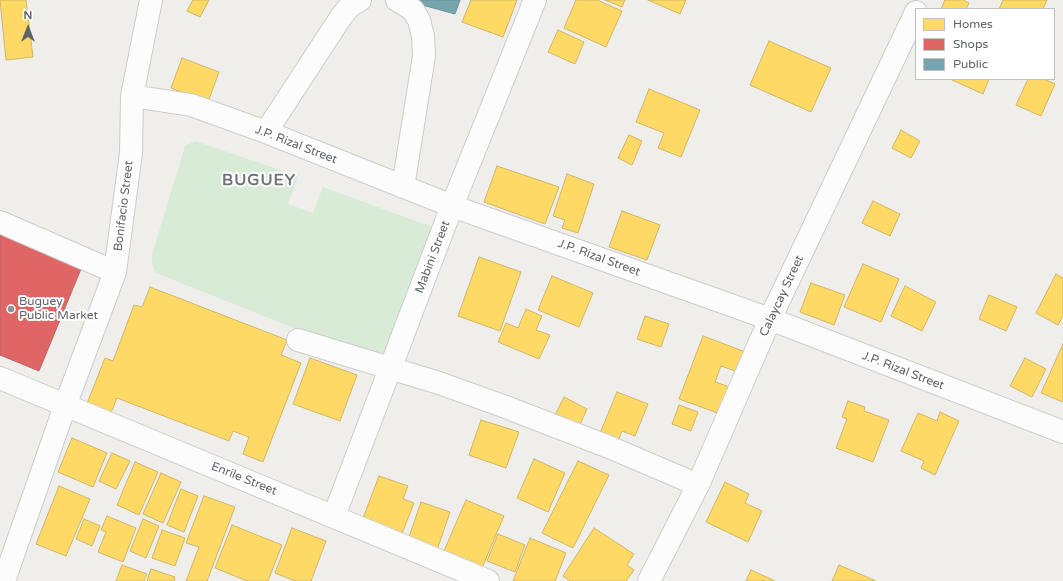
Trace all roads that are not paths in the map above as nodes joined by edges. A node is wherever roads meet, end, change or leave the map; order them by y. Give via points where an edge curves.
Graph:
1 (151, 0) edge
2 (360, 0) edge
3 (397, 0) edge
4 (535, 0) edge
5 (915, 14) edge
6 (132, 96) junction
7 (266, 132) junction
8 (403, 187) junction
9 (452, 206) junction
10 (0, 222) edge
11 (115, 272) junction
12 (770, 319) junction
13 (298, 340) dead end
14 (390, 368) junction
15 (0, 378) edge
16 (65, 406) junction
17 (1063, 432) edge
18 (698, 485) junction
19 (334, 516) junction
20 (4, 581) edge
21 (488, 581) edge
22 (649, 581) edge

1 - 6 street, Bonifacio Street
2 - 7 street via 350,6 341,17
3 - 8 street via 413,10 419,20 424,56
4 - 9 street, Mabini Street
5 - 12 street, Calaycay Street
6 - 7 street, J.P. Rizal Street via 191,105
6 - 11 street, Bonifacio Street via 131,153
7 - 8 street, J.P. Rizal Street
8 - 9 street, J.P. Rizal Street
9 - 12 street, J.P. Rizal Street
9 - 14 street, Mabini Street
10 - 11 street
11 - 16 street, Bonifacio Street
12 - 17 street, J.P. Rizal Street
12 - 18 street, Calaycay Street
13 - 14 street
14 - 18 street via 503,406
14 - 19 street, Mabini Street
15 - 16 street, Enrile Street
16 - 19 street, Enrile Street
16 - 20 street, Bonifacio Street
18 - 22 street, Calaycay Street
19 - 21 street, Enrile Street

